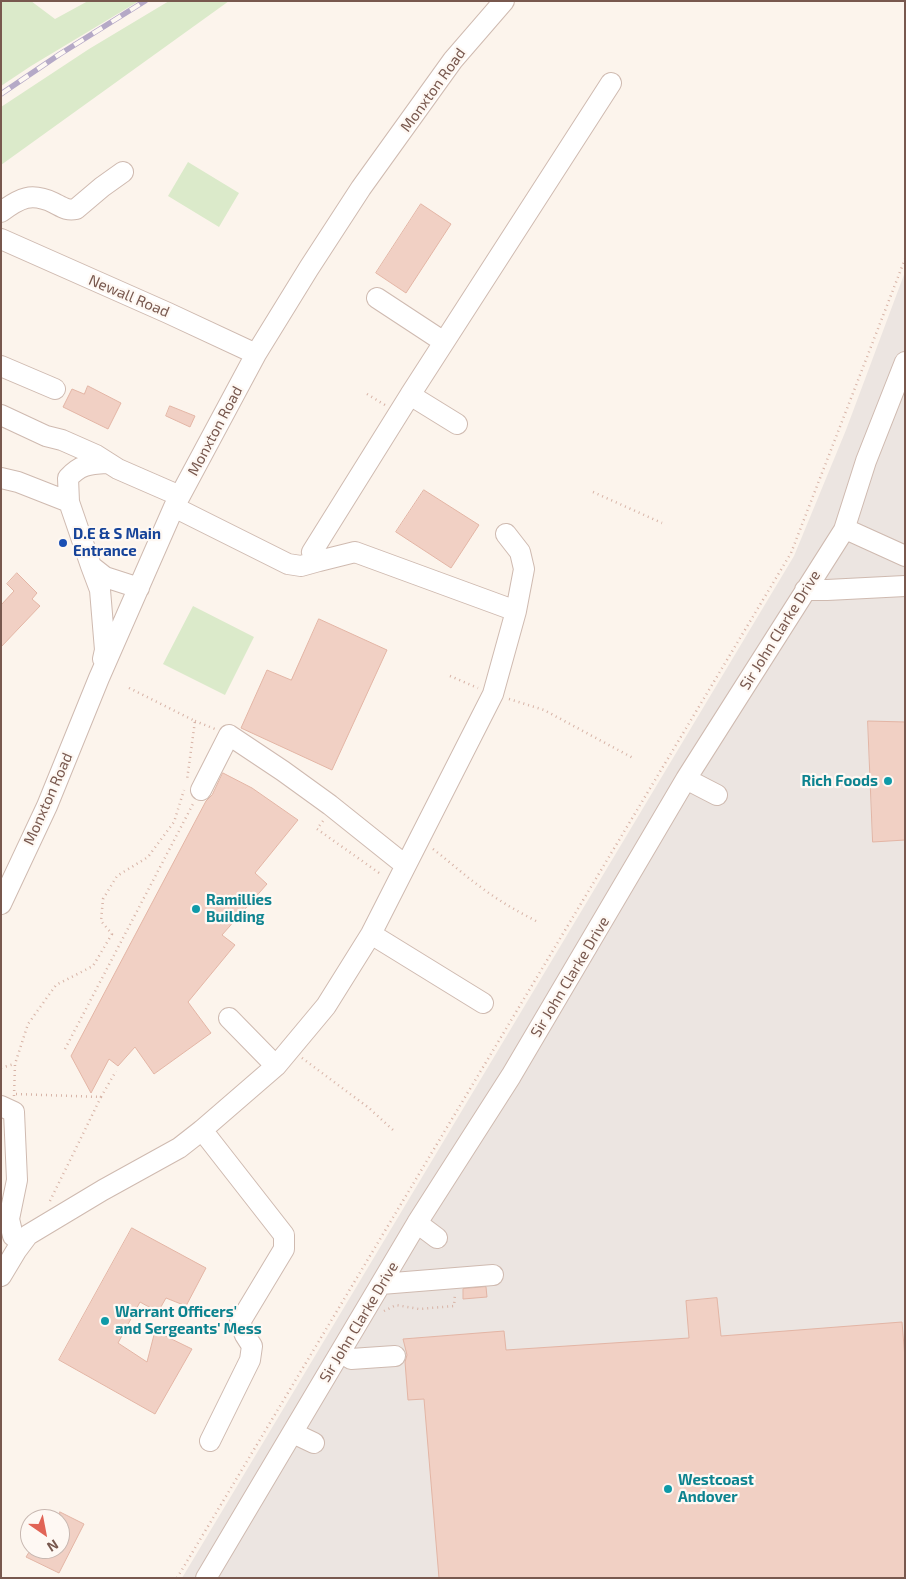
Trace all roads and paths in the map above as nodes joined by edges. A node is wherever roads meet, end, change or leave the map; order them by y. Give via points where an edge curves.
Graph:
1 (504, 1) edge
2 (611, 83) dead end
3 (123, 172) dead end
4 (1, 212) edge
5 (1, 239) edge
6 (905, 259) edge
7 (377, 298) dead end
8 (444, 342) junction
9 (256, 354) junction
10 (905, 362) edge
11 (1, 366) edge
12 (55, 389) dead end
13 (367, 394) dead end
14 (410, 394) junction
15 (398, 413) junction
16 (1, 415) edge
17 (457, 424) dead end
18 (46, 436) junction
19 (106, 463) junction
20 (1, 478) edge
21 (68, 478) junction
22 (593, 492) dead end
23 (177, 501) junction
24 (70, 502) junction
25 (662, 523) dead end
26 (847, 530) junction
27 (506, 534) dead end
28 (905, 556) edge
29 (319, 561) junction
30 (91, 566) junction
31 (905, 586) edge
32 (139, 588) junction
33 (805, 590) junction
34 (516, 611) junction
35 (450, 676) dead end
36 (99, 678) junction
37 (129, 688) dead end
38 (493, 694) junction
39 (195, 721) junction
40 (229, 735) junction
41 (633, 758) dead end
42 (686, 779) junction
43 (201, 790) joint
44 (717, 795) dead end
45 (328, 816) dead end
46 (418, 839) junction
47 (401, 862) junction
48 (1, 904) edge
49 (536, 921) dead end
50 (371, 934) junction
51 (483, 1004) dead end
52 (229, 1018) dead end
53 (65, 1049) dead end
54 (291, 1050) junction
55 (15, 1064) junction
56 (276, 1066) junction
57 (1, 1068) edge
58 (116, 1071) dead end
59 (101, 1097) junction
60 (10, 1104) edge
61 (202, 1130) junction
62 (393, 1130) dead end
63 (49, 1203) dead end
64 (417, 1223) junction
65 (13, 1236) dead end
66 (437, 1238) dead end
67 (4, 1273) edge
68 (492, 1275) dead end
69 (381, 1284) junction
70 (395, 1356) dead end
71 (351, 1359) dead end
72 (293, 1433) junction
73 (210, 1441) dead end
74 (314, 1443) dead end
75 (177, 1578) edge
76 (206, 1578) edge

1 - 9 street, Monxton Road via 453,60 361,188
2 - 8 street
3 - 4 street via 76,209 64,209 41,198 27,197
5 - 9 street, Newall Road
6 - 75 path via 791,553
7 - 8 street
8 - 14 street
9 - 23 street, Monxton Road
10 - 26 street, Sir John Clarke Drive via 866,461
11 - 12 street
13 - 15 path
14 - 15 street
14 - 17 street
15 - 29 street via 312,552
16 - 18 street
18 - 19 street via 96,455
18 - 21 street via 62,453
19 - 21 street via 85,465
19 - 23 street
20 - 24 street
21 - 24 street
22 - 25 path
23 - 29 street via 288,564 301,566
23 - 32 street, Monxton Road
24 - 30 street via 86,531
26 - 28 street
26 - 33 street, Sir John Clarke Drive
27 - 34 street via 520,552 524,569
29 - 34 street via 355,552
30 - 32 street via 105,577
30 - 36 street via 100,590 103,616 105,650
31 - 33 street
32 - 36 street, Monxton Road
33 - 42 street, Sir John Clarke Drive
34 - 38 street
35 - 38 path
36 - 48 street, Monxton Road via 47,806
37 - 39 path
38 - 41 path via 544,710
38 - 46 street
39 - 40 path
39 - 55 path via 186,783 174,822 148,857 117,876 102,906 101,921 112,934 93,966 56,985 28,1024
40 - 43 street
40 - 47 street via 322,799
42 - 44 street
42 - 64 street, Sir John Clarke Drive via 512,1076
43 - 53 path
45 - 47 path via 317,829 384,876
46 - 47 street
46 - 49 path via 505,904
47 - 50 street
50 - 51 street
50 - 54 street via 326,1006
52 - 56 street
54 - 56 street
54 - 62 path
55 - 57 path
55 - 60 path
56 - 61 street
58 - 59 path
59 - 60 path
59 - 63 path
60 - 65 street via 17,1180 9,1219
61 - 67 street via 179,1148 28,1235
61 - 73 street via 284,1235 284,1249 240,1322 252,1346 250,1360
64 - 66 street
64 - 69 street, Sir John Clarke Drive
68 - 69 street
69 - 72 street, Sir John Clarke Drive
70 - 71 street
72 - 74 street
72 - 76 street, Sir John Clarke Drive

